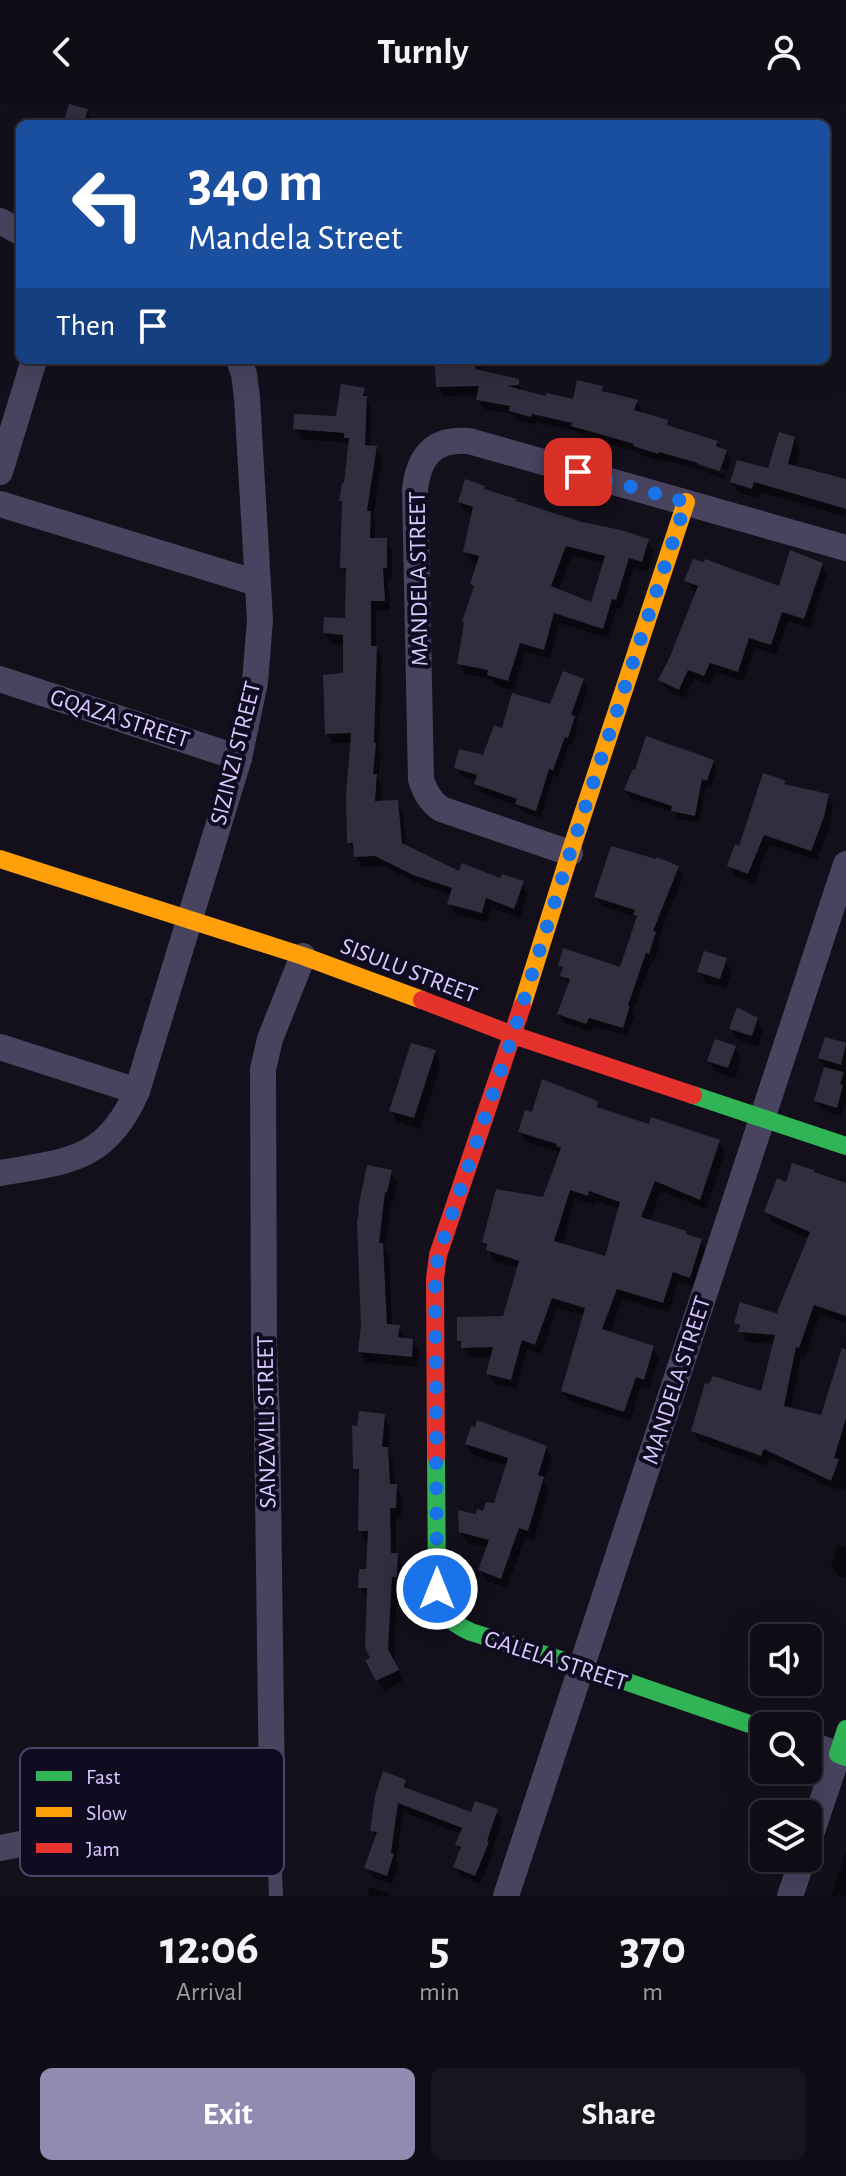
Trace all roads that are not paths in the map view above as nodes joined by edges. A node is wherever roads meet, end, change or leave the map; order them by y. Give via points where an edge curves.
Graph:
1 (33, 364) edge
2 (240, 364) edge
3 (0, 472) edge
4 (686, 502) junction
5 (0, 504) edge
6 (846, 548) edge
7 (257, 583) junction
8 (0, 679) edge
9 (239, 758) junction
10 (570, 853) junction
11 (0, 859) edge
12 (846, 864) edge
13 (188, 920) junction
14 (303, 956) junction
15 (513, 1035) junction
16 (0, 1047) edge
17 (137, 1091) junction
18 (763, 1118) junction
19 (846, 1146) edge
20 (0, 1173) edge
21 (581, 1666) junction
22 (750, 1724) edge
23 (822, 1745) edge
24 (843, 1747) edge
25 (271, 1748) edge
26 (822, 1805) edge
27 (20, 1844) edge
28 (0, 1848) edge
29 (798, 1872) edge
30 (275, 1876) edge
31 (276, 1896) edge
32 (506, 1896) edge
33 (790, 1896) edge

1 - 3 street
2 - 7 street, SIZINZI STREET
4 - 6 street, MANDELA STREET
4 - 10 street, GALELA STREET
4 - 10 street, MANDELA STREET via 469,441 436,447 417,473 424,789 434,804 452,814
5 - 7 street
7 - 9 street, SIZINZI STREET via 259,646
8 - 9 street, GQAZA STREET
9 - 13 street, SIZINZI STREET
10 - 15 street, GALELA STREET
11 - 13 street, SISULU STREET
12 - 18 street, MANDELA STREET
13 - 14 street, SISULU STREET
13 - 17 street, SIZINZI STREET
14 - 15 street, SISULU STREET
14 - 25 street, SANZWILI STREET via 263,1069
15 - 18 street, SISULU STREET
15 - 21 street, GALELA STREET via 438,1255 437,1589 442,1610 454,1624
16 - 17 street
17 - 20 street, SIZINZI STREET via 115,1130 96,1147 47,1165
18 - 19 street, SISULU STREET
18 - 21 street, MANDELA STREET
21 - 22 street, GALELA STREET
21 - 32 street, MANDELA STREET
23 - 24 street
24 - 26 street
27 - 28 street
29 - 33 street
30 - 31 lane, SANZWILI STREET

